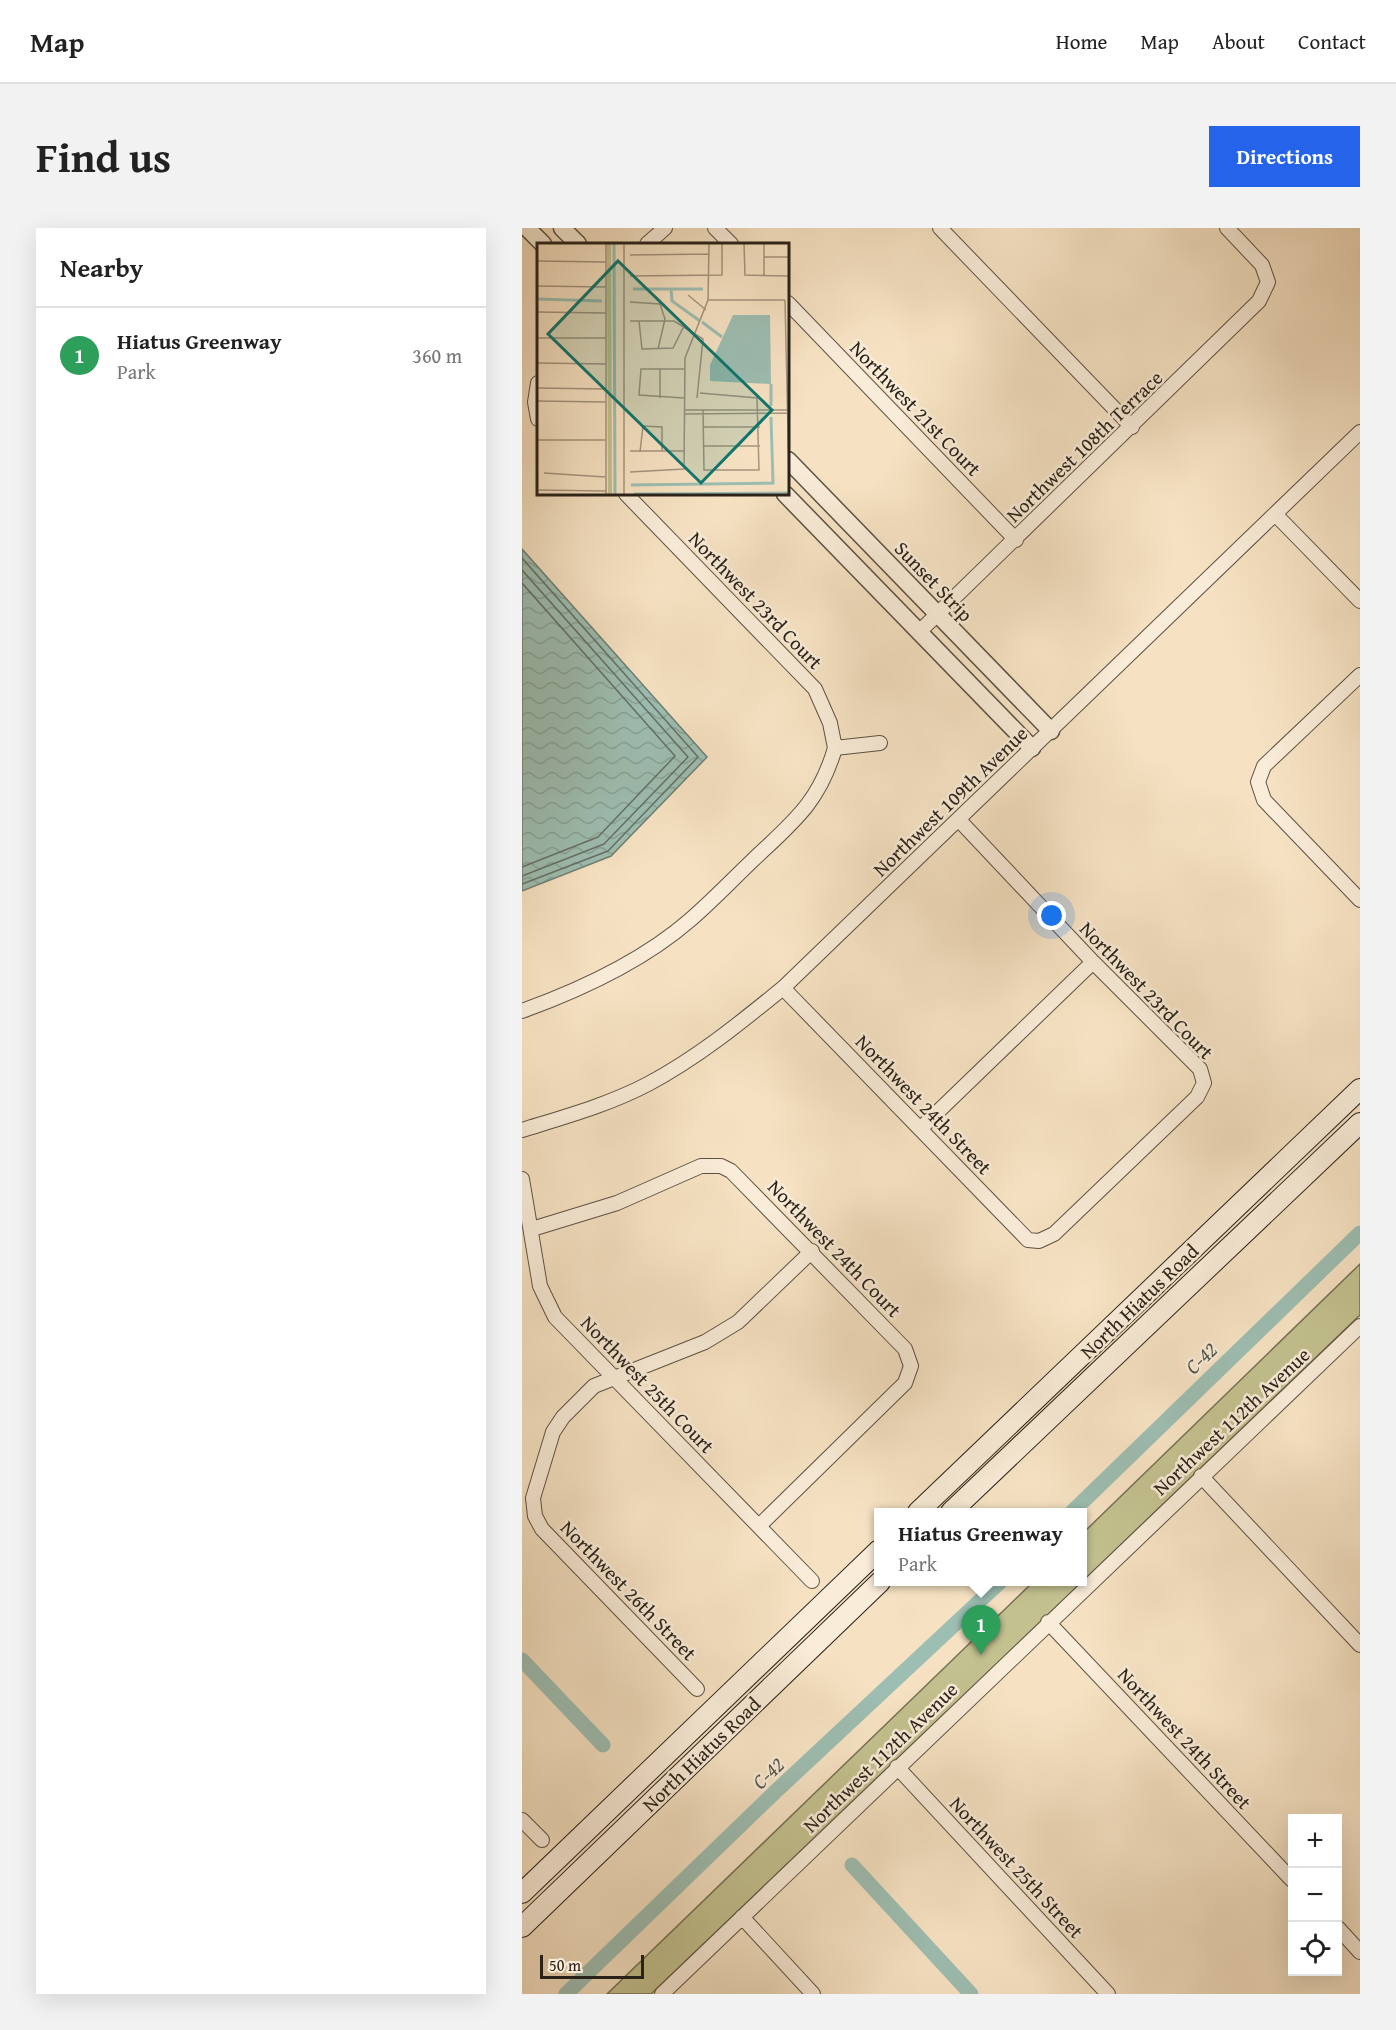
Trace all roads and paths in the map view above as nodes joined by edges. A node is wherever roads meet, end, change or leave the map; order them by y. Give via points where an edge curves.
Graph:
1 (527, 228) edge
2 (562, 228) edge
3 (665, 228) edge
4 (715, 228) edge
5 (940, 228) edge
6 (1227, 228) edge
7 (542, 243) edge
8 (577, 243) edge
9 (648, 243) edge
10 (730, 243) edge
11 (789, 304) edge
12 (537, 389) edge
13 (537, 413) edge
14 (1132, 427) junction
15 (1360, 432) edge
16 (789, 461) edge
17 (627, 495) edge
18 (785, 495) edge
19 (1275, 514) junction
20 (1016, 540) junction
21 (1360, 601) edge
22 (938, 615) junction
23 (919, 632) junction
24 (1360, 675) edge
25 (1051, 731) junction
26 (880, 743) dead end
27 (835, 748) junction
28 (1032, 748) junction
29 (959, 820) junction
30 (1360, 900) edge
31 (1093, 962) junction
32 (783, 988) junction
33 (522, 1011) edge
34 (1360, 1089) edge
35 (1360, 1123) edge
36 (921, 1128) junction
37 (522, 1130) edge
38 (522, 1179) edge
39 (532, 1229) junction
40 (1039, 1241) joint
41 (812, 1251) junction
42 (1358, 1332) edge
43 (612, 1376) junction
44 (1201, 1476) junction
45 (922, 1508) edge
46 (955, 1508) edge
47 (759, 1526) junction
48 (874, 1555) edge
49 (812, 1581) dead end
50 (1087, 1585) edge
51 (875, 1586) edge
52 (1086, 1586) edge
53 (1048, 1622) junction
54 (1360, 1645) edge
55 (697, 1689) dead end
56 (897, 1767) junction
57 (522, 1820) edge
58 (542, 1840) dead end
59 (1288, 1875) edge
60 (522, 1893) edge
61 (742, 1917) junction
62 (522, 1927) edge
63 (1342, 1932) edge
64 (1360, 1952) edge
65 (662, 1994) edge
66 (813, 1994) edge
67 (1108, 1994) edge

1 - 7 street
2 - 8 street
3 - 9 street
4 - 10 street
5 - 14 street
6 - 14 street, Northwest 108th Terrace via 1262,265 1268,282 1259,301
11 - 20 street, Northwest 21st Court
12 - 13 street
14 - 20 street, Northwest 108th Terrace
15 - 19 street, Northwest 109th Avenue
16 - 22 street, Sunset Strip
17 - 27 street, Northwest 23rd Court via 815,689 830,723
18 - 23 street
19 - 21 street
19 - 25 street, Northwest 109th Avenue
20 - 22 street, Northwest 108th Terrace
22 - 23 street, Northwest 108th Terrace
22 - 25 street, Sunset Strip
23 - 28 street
24 - 30 street via 1264,766 1258,782 1264,800
25 - 28 street, Northwest 109th Avenue
26 - 27 street
27 - 33 street via 827,777 807,809 689,921 639,957
28 - 29 street, Northwest 109th Avenue
29 - 31 street, Northwest 23rd Court
29 - 32 street, Northwest 109th Avenue
31 - 36 street
31 - 40 street, Northwest 23rd Court via 1200,1069 1204,1083 1197,1097 1180,1114 1054,1234
32 - 36 street, Northwest 24th Street
32 - 37 street, Northwest 109th Avenue via 716,1041 647,1084 580,1112
34 - 45 main road, North Hiatus Road
35 - 46 main road, North Hiatus Road
36 - 40 street, Northwest 24th Street via 1028,1240
38 - 39 street, Northwest 25th Court
39 - 41 street, Northwest 24th Court via 617,1203 701,1166 721,1166 731,1171
39 - 43 street, Northwest 25th Court via 540,1286 555,1317
41 - 43 street via 738,1322 705,1342
41 - 47 street, Northwest 24th Court via 905,1349 911,1366 905,1383
42 - 44 street, Northwest 112th Avenue
43 - 47 street, Northwest 25th Court
43 - 55 street, Northwest 26th Street via 594,1386 553,1432 533,1498 535,1516 542,1529
44 - 50 street, Northwest 112th Avenue
44 - 54 street
47 - 49 street, Northwest 25th Court
48 - 60 main road, North Hiatus Road
51 - 62 main road, North Hiatus Road
52 - 53 street, Northwest 112th Avenue
53 - 56 street, Northwest 112th Avenue
53 - 59 street, Northwest 24th Street
56 - 61 street, Northwest 112th Avenue
56 - 67 street, Northwest 25th Street
57 - 58 street
61 - 65 street, Northwest 112th Avenue
61 - 66 street
63 - 64 street

